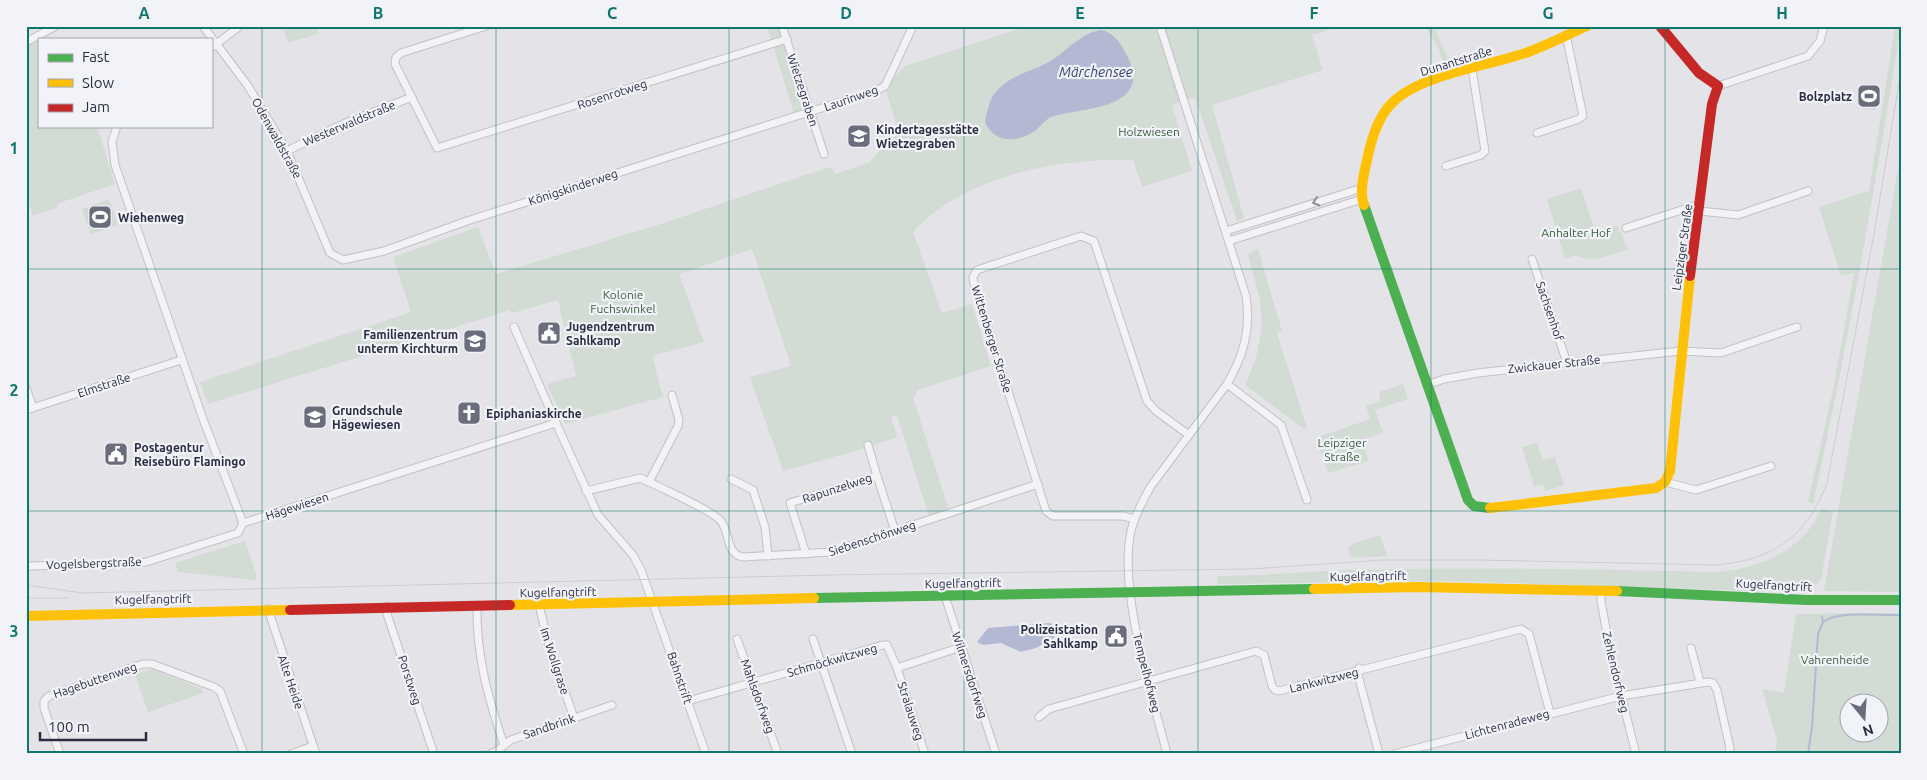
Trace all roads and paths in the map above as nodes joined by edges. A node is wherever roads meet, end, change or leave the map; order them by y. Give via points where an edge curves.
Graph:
1 (56, 26) edge
2 (204, 26) edge
3 (240, 26) edge
4 (486, 26) edge
5 (782, 26) edge
6 (912, 26) edge
7 (1160, 26) edge
8 (1587, 26) edge
9 (1660, 26) edge
10 (1824, 26) edge
11 (1566, 35) junction
12 (210, 38) edge
13 (787, 39) junction
14 (26, 42) edge
15 (214, 46) edge
16 (1472, 69) junction
17 (1718, 86) junction
18 (412, 97) junction
19 (810, 112) junction
20 (116, 128) edge
21 (1537, 133) dead end
22 (287, 151) junction
23 (824, 154) dead end
24 (1446, 166) dead end
25 (1362, 188) junction
26 (1808, 191) dead end
27 (1362, 199) junction
28 (1700, 207) junction
29 (1626, 228) dead end
30 (1226, 231) junction
31 (1229, 241) junction
32 (335, 258) joint
33 (1532, 259) dead end
34 (514, 327) dead end
35 (1798, 327) dead end
36 (1682, 351) junction
37 (182, 360) junction
38 (1567, 362) junction
39 (1227, 384) junction
40 (1427, 385) junction
41 (26, 388) edge
42 (672, 395) dead end
43 (30, 409) edge
44 (556, 423) junction
45 (1190, 435) junction
46 (868, 445) dead end
47 (1771, 466) dead end
48 (877, 476) junction
49 (731, 479) dead end
50 (649, 482) junction
51 (1665, 482) junction
52 (1038, 484) junction
53 (586, 491) junction
54 (1307, 500) dead end
55 (1135, 519) junction
56 (243, 523) junction
57 (895, 531) junction
58 (806, 554) junction
59 (768, 556) junction
60 (26, 566) edge
61 (1601, 590) junction
62 (1130, 592) junction
63 (945, 596) junction
64 (1901, 600) edge
65 (653, 603) junction
66 (477, 605) junction
67 (539, 605) junction
68 (387, 606) junction
69 (268, 609) junction
70 (26, 616) edge
71 (737, 639) dead end
72 (813, 639) dead end
73 (960, 647) junction
74 (1691, 648) dead end
75 (821, 663) junction
76 (897, 668) junction
77 (1359, 669) junction
78 (1149, 680) junction
79 (1700, 682) junction
80 (753, 683) junction
81 (1621, 696) junction
82 (688, 701) junction
83 (612, 705) dead end
84 (1550, 713) junction
85 (1039, 717) dead end
86 (574, 718) junction
87 (504, 744) junction
88 (313, 746) junction
89 (60, 754) edge
90 (244, 754) edge
91 (291, 754) edge
92 (316, 754) edge
93 (434, 754) edge
94 (490, 754) edge
95 (706, 754) edge
96 (778, 754) edge
97 (852, 754) edge
98 (925, 754) edge
99 (996, 754) edge
100 (1167, 754) edge
101 (1379, 754) edge
102 (1394, 754) edge
103 (1636, 754) edge
104 (1729, 754) edge

1 - 14 street
2 - 12 street, Odenwaldstraße
3 - 15 street
4 - 18 street via 396,57 395,64
5 - 13 street, Wietzegraben
6 - 19 street, Laurinweg via 885,86
7 - 30 street
8 - 11 street, Dunantstraße
9 - 17 street via 1699,73
10 - 17 street via 1820,41 1808,56
11 - 16 street, Dunantstraße via 1554,42
11 - 21 street via 1582,116
13 - 18 street, Rosenrotweg via 437,148
13 - 19 street, Wietzegraben
15 - 22 street, Odenwaldstraße via 248,86
16 - 24 street via 1485,151
16 - 25 street, Dunantstraße via 1416,86 1390,105 1375,132
17 - 28 street, Leipziger Straße via 1712,104
18 - 22 street, Westerwaldstraße via 343,124
19 - 23 street, Wietzegraben
19 - 32 street, Königskinderweg via 467,221 384,251 351,260
20 - 37 street via 112,142 115,165
22 - 32 street, Odenwaldstraße
25 - 27 street, Dunantstraße
25 -> 30 street
26 - 28 street via 1738,215
27 - 31 street
27 - 40 street
28 - 29 street
28 - 36 street, Leipziger Straße
30 - 31 street
31 - 39 street via 1246,296 1248,324 1242,357
33 - 38 street, Sachsenhof
34 - 44 street
35 - 36 street, Zwickauer Straße via 1721,353
36 - 38 street, Zwickauer Straße
36 - 51 street, Leipziger Straße via 1670,471
37 - 43 street, Elmstraße
37 - 56 street
38 - 40 street, Zwickauer Straße via 1478,373
39 - 45 street
39 - 54 street via 1281,425
40 - 51 street via 1468,500 1474,506 1484,510 1656,488
41 - 43 street
42 - 50 street via 678,426
44 - 53 street
44 - 56 street, Hägewiesen
45 - 52 street, Wittenberger Straße via 1147,401 1094,240 1081,236 998,261 977,270 974,284
45 - 55 street via 1152,486
46 - 48 street, Rapunzelweg
47 - 51 street via 1696,490
48 - 57 street, Rapunzelweg
48 - 58 street, Rapunzelweg via 790,503
49 - 59 street via 753,490 765,527
50 - 53 street, Siebenschönweg via 634,478
50 - 59 street, Siebenschönweg via 719,520 732,552 737,556
52 - 55 street, Wittenberger Straße via 1046,511 1053,516 1122,516
52 - 57 street, Siebenschönweg
53 - 65 street via 598,515 638,563
55 - 62 street via 1129,549
56 - 60 street, Vogelsbergstraße via 238,533 146,562
57 - 58 street, Siebenschönweg via 831,552
58 - 59 street, Siebenschönweg
61 - 62 street, Kugelfangtrift via 1418,587
61 - 64 street, Kugelfangtrift via 1808,600
61 - 81 street, Zehlendorfweg via 1605,626
62 - 63 street, Kugelfangtrift
62 - 78 street, Tempelhofweg
63 - 65 street, Kugelfangtrift
63 - 73 street, Wilmersdorfweg
65 - 67 street, Kugelfangtrift
65 - 82 street, Bahnstrift
66 - 67 street, Kugelfangtrift
66 - 68 street, Kugelfangtrift
66 - 87 street via 483,677
67 - 86 street, Im Wollgrase via 549,646
68 - 69 street, Kugelfangtrift
68 - 93 street, Porstweg
69 - 70 street, Kugelfangtrift
69 - 88 street, Alte Heide
71 - 80 street, Mahlsdorfweg
72 - 75 street
73 - 76 street
73 - 99 street, Wilmersdorfweg
74 - 79 street
75 - 76 street, Schmöckwitzweg via 887,645
75 - 80 street, Schmöckwitzweg
75 - 97 street
76 - 98 street, Stralauweg
77 - 78 street, Lankwitzweg via 1275,690 1264,655 1256,651
77 - 84 street, Lankwitzweg via 1521,629 1529,634
77 - 101 street
78 - 85 street, Lankwitzweg via 1049,709
78 - 100 street, Tempelhofweg
79 - 81 street, Lichtenradeweg
79 - 104 street via 1713,684 1717,690
80 - 82 street, Schmöckwitzweg
80 - 96 street, Mahlsdorfweg
81 - 84 street, Lichtenradeweg
81 - 103 street, Zehlendorfweg
82 - 95 street, Bahnstrift
83 - 86 street, Sandbrink
84 - 102 street, Lichtenradeweg
86 - 87 street, Sandbrink
87 - 94 street, Sandbrink
88 - 91 street
88 - 92 street, Alte Heide
89 - 90 street, Hagebuttenweg via 44,701 49,696 143,664 160,667 220,691

